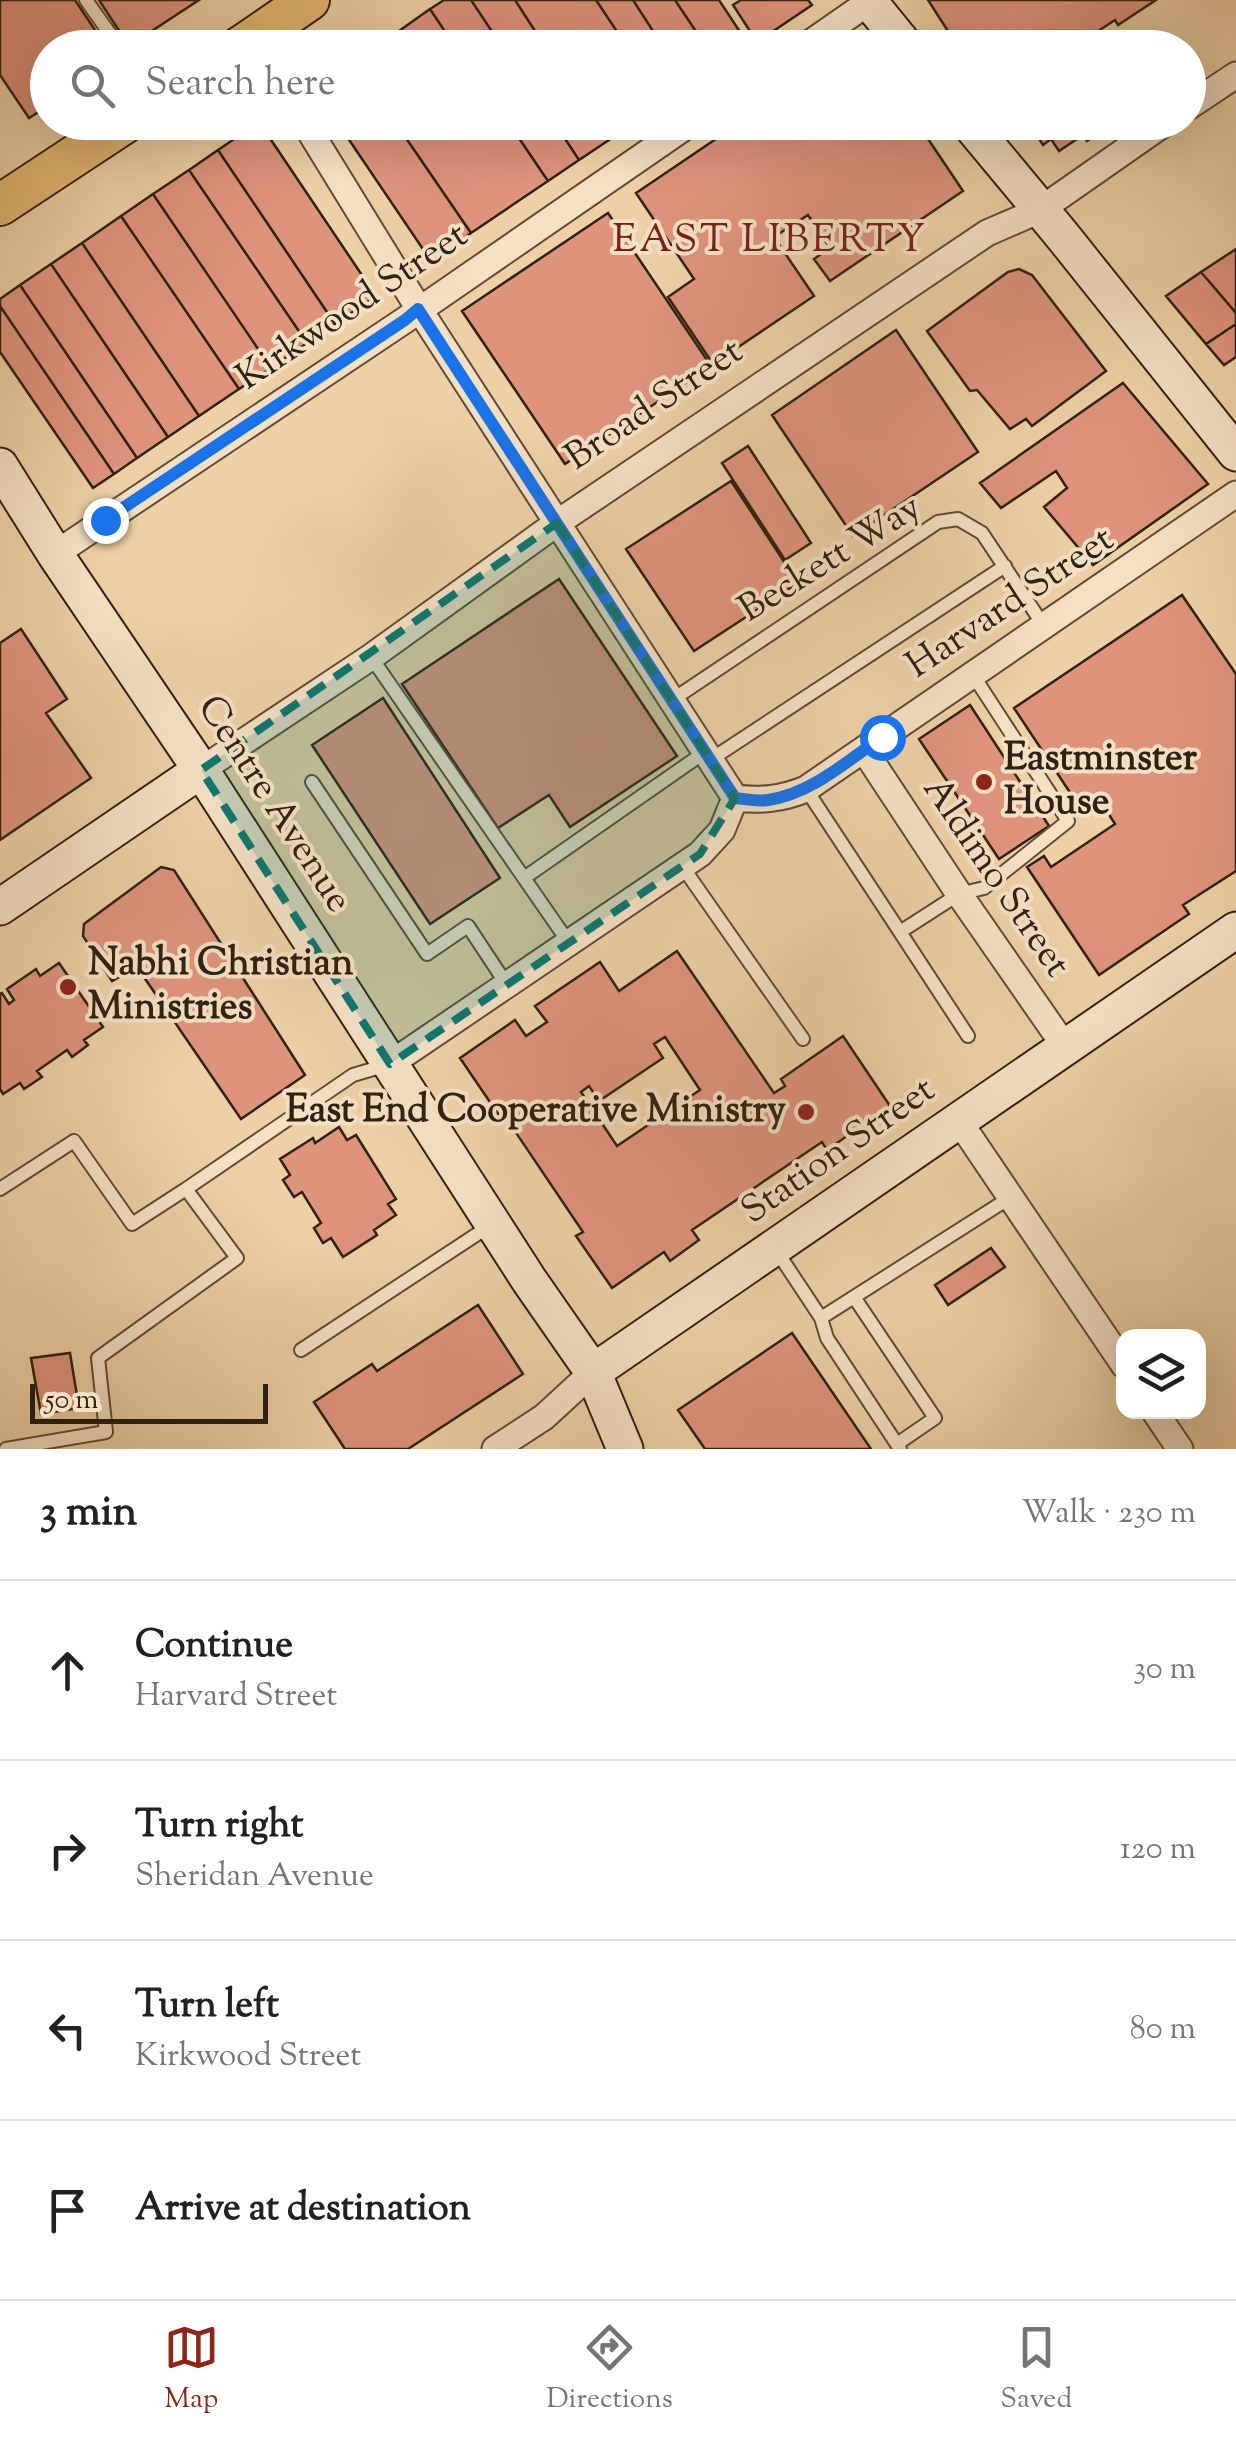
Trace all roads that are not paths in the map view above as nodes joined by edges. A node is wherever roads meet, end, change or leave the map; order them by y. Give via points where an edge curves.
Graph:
1 (86, 0) edge
2 (309, 0) edge
3 (870, 1) edge
4 (273, 24) edge
5 (107, 30) edge
6 (828, 30) edge
7 (893, 30) edge
8 (1236, 74) edge
9 (1206, 95) edge
10 (98, 140) edge
11 (315, 140) edge
12 (666, 140) edge
13 (983, 140) edge
14 (1140, 140) edge
15 (0, 204) edge
16 (1040, 210) junction
17 (418, 309) junction
18 (1236, 453) edge
19 (0, 466) edge
20 (1236, 494) edge
21 (557, 524) junction
22 (55, 554) junction
23 (1006, 566) junction
24 (1044, 626) junction
25 (371, 657) junction
26 (973, 676) junction
27 (672, 700) junction
28 (864, 750) junction
29 (708, 756) junction
30 (201, 770) junction
31 (312, 782) dead end
32 (806, 789) junction
33 (735, 798) junction
34 (682, 866) junction
35 (524, 878) junction
36 (958, 894) junction
37 (0, 906) edge
38 (1236, 930) edge
39 (900, 932) junction
40 (570, 943) junction
41 (507, 985) junction
42 (968, 1036) dead end
43 (803, 1039) dead end
44 (1066, 1048) junction
45 (390, 1064) junction
46 (960, 1120) junction
47 (0, 1189) edge
48 (186, 1189) junction
49 (1011, 1198) junction
50 (493, 1223) junction
51 (775, 1248) junction
52 (854, 1298) junction
53 (822, 1318) junction
54 (301, 1350) dead end
55 (1116, 1353) edge
56 (594, 1372) junction
57 (1160, 1419) edge
58 (898, 1447) edge
59 (6, 1449) edge
60 (495, 1449) edge
61 (625, 1449) edge
62 (1180, 1449) edge

1 - 5 lane
2 - 4 main road
3 - 6 street
3 - 7 main road
8 - 9 street
10 - 15 main road
11 - 17 street
12 - 17 street, Kirkwood Street
13 - 16 main road
14 - 16 street, Broad Street
16 - 18 main road
16 - 21 street, Broad Street via 987,233
17 - 21 street
17 - 22 street, Kirkwood Street
19 - 22 main road, Centre Avenue
20 - 24 street, Harvard Street
21 - 25 street, Broad Street
21 - 27 street
22 - 30 main road, Centre Avenue
23 - 24 lane, Beckett Way
23 - 27 lane, Beckett Way via 982,533 958,520 938,522
23 - 29 lane
24 - 26 street, Harvard Street
25 - 30 street, Broad Street
25 - 35 lane
26 - 28 street, Harvard Street
26 - 36 lane via 1068,821 984,888
27 - 29 street
28 - 32 street, Harvard Street
28 - 36 street, Aldimo Street
29 - 33 street
29 - 35 lane
30 - 37 main road, Broad Street
30 - 45 main road, Centre Avenue
31 - 41 lane via 426,954 468,926
32 - 33 street, Harvard Street via 764,801
32 - 39 lane
33 - 34 street via 722,830
34 - 40 street
34 - 43 lane
35 - 40 lane
36 - 39 lane
36 - 44 street, Aldimo Street
38 - 44 main road, Station Street
39 - 42 lane
40 - 41 street
41 - 45 street
44 - 46 main road, Station Street
45 - 48 lane via 352,1075
45 - 50 main road, Centre Avenue
46 - 49 street
46 - 51 main road, Station Street
47 - 48 lane via 74,1141 132,1224
48 - 59 lane via 237,1258 98,1358 106,1432
49 - 52 lane
49 - 55 street
50 - 54 lane
50 - 56 main road, Centre Avenue
51 - 53 lane
51 - 56 main road, Station Street
52 - 53 lane
52 - 58 lane via 935,1418
53 - 58 lane
56 - 60 street, Station Street
56 - 61 main road, Centre Avenue
57 - 62 street

